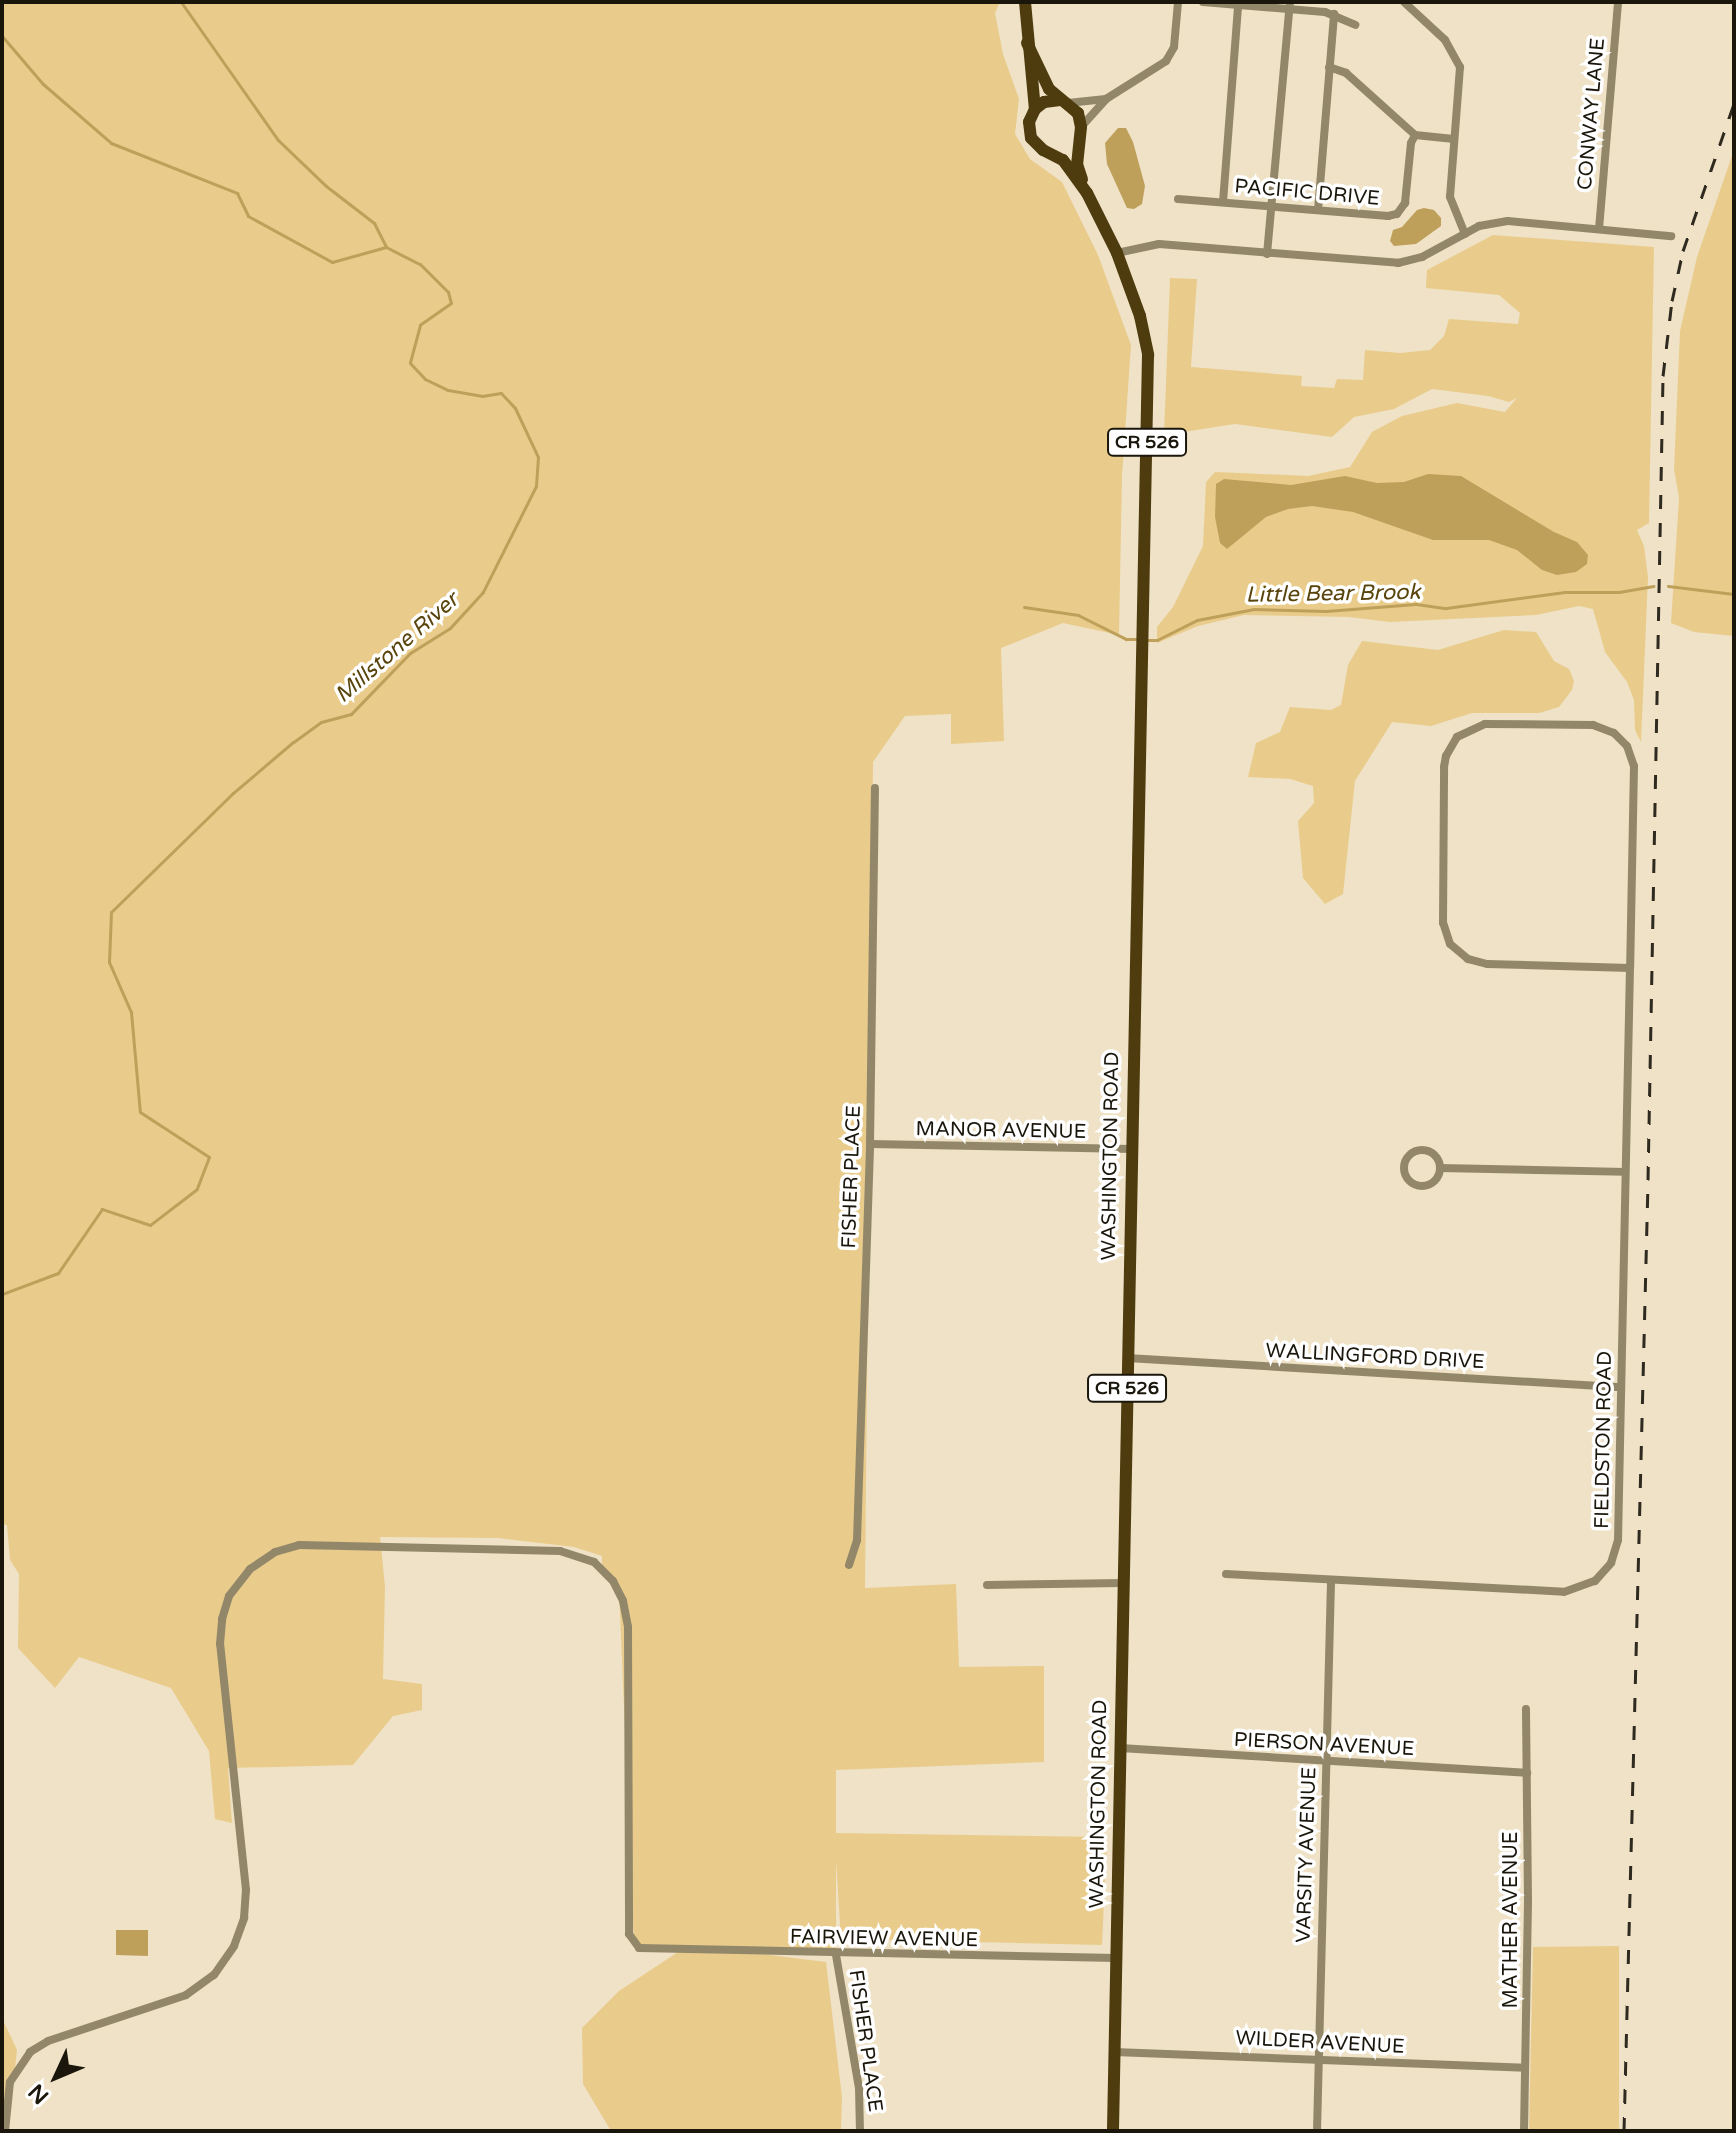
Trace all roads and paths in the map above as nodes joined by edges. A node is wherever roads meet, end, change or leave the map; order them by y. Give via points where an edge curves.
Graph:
1 (1025, 2) edge
2 (1178, 2) edge
3 (1203, 2) edge
4 (1404, 2) edge
5 (1618, 2) edge
6 (1238, 5) junction
7 (1290, 6) edge
8 (1334, 14) junction
9 (1355, 25) dead end
10 (1027, 43) junction
11 (1329, 67) junction
12 (1106, 99) junction
13 (1064, 102) junction
14 (1035, 109) junction
15 (1080, 131) junction
16 (1415, 135) junction
17 (1454, 139) junction
18 (1051, 152) junction
19 (1087, 193) junction
20 (1178, 199) dead end
21 (1223, 202) junction
22 (1271, 206) junction
23 (1318, 210) junction
24 (1599, 229) junction
25 (1465, 234) junction
26 (1671, 236) dead end
27 (1117, 253) junction
28 (1267, 254) junction
29 (875, 788) dead end
30 (1630, 968) junction
31 (870, 1144) junction
32 (1132, 1149) junction
33 (1440, 1168) junction
34 (1625, 1172) junction
35 (1127, 1358) junction
36 (1621, 1387) junction
37 (849, 1565) dead end
38 (1226, 1574) dead end
39 (1331, 1580) junction
40 (1123, 1583) junction
41 (987, 1585) dead end
42 (1526, 1709) dead end
43 (1120, 1748) junction
44 (1326, 1761) junction
45 (1527, 1773) junction
46 (836, 1955) junction
47 (1116, 1958) junction
48 (1114, 2052) junction
49 (1317, 2057) junction
50 (1525, 2068) junction
51 (5, 2131) edge
52 (860, 2131) edge
53 (1113, 2131) edge
54 (1317, 2131) edge
55 (1524, 2131) edge

1 - 10 main road
2 - 12 street via 1174,47 1166,61
3 - 6 street
4 - 17 street via 1455,53 1460,67
5 - 24 street, CONWAY LANE
6 - 7 street
6 - 21 street
7 - 8 street
7 - 22 street
8 - 9 street
8 - 11 street
10 - 13 main road, WASHINGTON ROAD via 1043,80
10 - 14 main road
11 - 16 street via 1346,73
11 - 23 street
12 - 13 street
12 - 15 street
13 - 14 main road via 1044,102
13 - 15 main road, WASHINGTON ROAD / CR 526 via 1078,113
14 - 18 main road, WASHINGTON ROAD / CR 526 via 1029,122 1031,138
15 - 18 main road via 1069,149
15 - 19 main road, WASHINGTON ROAD / CR 526 via 1077,164
16 - 17 street
16 - 23 street, PACIFIC DRIVE via 1405,203 1397,214
17 - 25 street via 1450,197
18 - 19 main road, WASHINGTON ROAD / CR 526
19 - 27 main road, WASHINGTON ROAD / CR 526
20 - 21 street, PACIFIC DRIVE
21 - 22 street, PACIFIC DRIVE
22 - 23 street, PACIFIC DRIVE
22 - 28 street
24 - 25 street via 1508,221
24 - 26 street
25 - 28 street via 1422,257 1398,263
27 - 28 street via 1159,244
27 - 32 main road, WASHINGTON ROAD / CR 526 via 1148,355
29 - 31 street, FISHER PLACE
30 - 30 street, FIELDSTON ROAD via 1634,766 1627,746 1614,733 1593,725 1485,724 1465,731 1450,746 1444,767 1443,923 1450,944 1468,959 1487,964
30 - 34 street, FIELDSTON ROAD
31 - 32 street, MANOR AVENUE
31 - 37 street, FISHER PLACE via 857,1540
32 - 35 main road, WASHINGTON ROAD / CR 526
33 - 33 street via 1435,1155 1422,1149 1409,1154 1403,1167 1409,1180 1422,1186 1435,1181
33 - 34 street
34 - 36 street, FIELDSTON ROAD
35 - 36 street, WALLINGFORD DRIVE
35 - 40 main road, WASHINGTON ROAD / CR 526
36 - 39 street, FIELDSTON ROAD via 1618,1540 1611,1563 1595,1581 1564,1592
38 - 39 street, FIELDSTON ROAD
39 - 44 street, VARSITY AVENUE
40 - 41 street
40 - 43 main road, WASHINGTON ROAD / CR 526
42 - 45 street, MATHER AVENUE
43 - 44 street, PIERSON AVENUE
43 - 47 main road, WASHINGTON ROAD / CR 526
44 - 45 street, PIERSON AVENUE
44 - 49 street, VARSITY AVENUE
45 - 50 street, MATHER AVENUE
46 - 47 street, FAIRVIEW AVENUE
46 - 51 street, FAIRVIEW AVENUE via 652,1951 636,1946 629,1934 628,1627 621,1595 588,1559 560,1551 291,1547 268,1555 244,1575 226,1602 221,1627 246,1890 234,1946 214,1975 186,1995 48,2041 30,2052 10,2082
46 - 52 street, FISHER PLACE via 859,2088
47 - 48 main road, WASHINGTON ROAD / CR 526
48 - 49 street, WILDER AVENUE
48 - 53 main road, WASHINGTON ROAD / CR 526
49 - 50 street, WILDER AVENUE
49 - 54 street, VARSITY AVENUE
50 - 55 street, MATHER AVENUE

